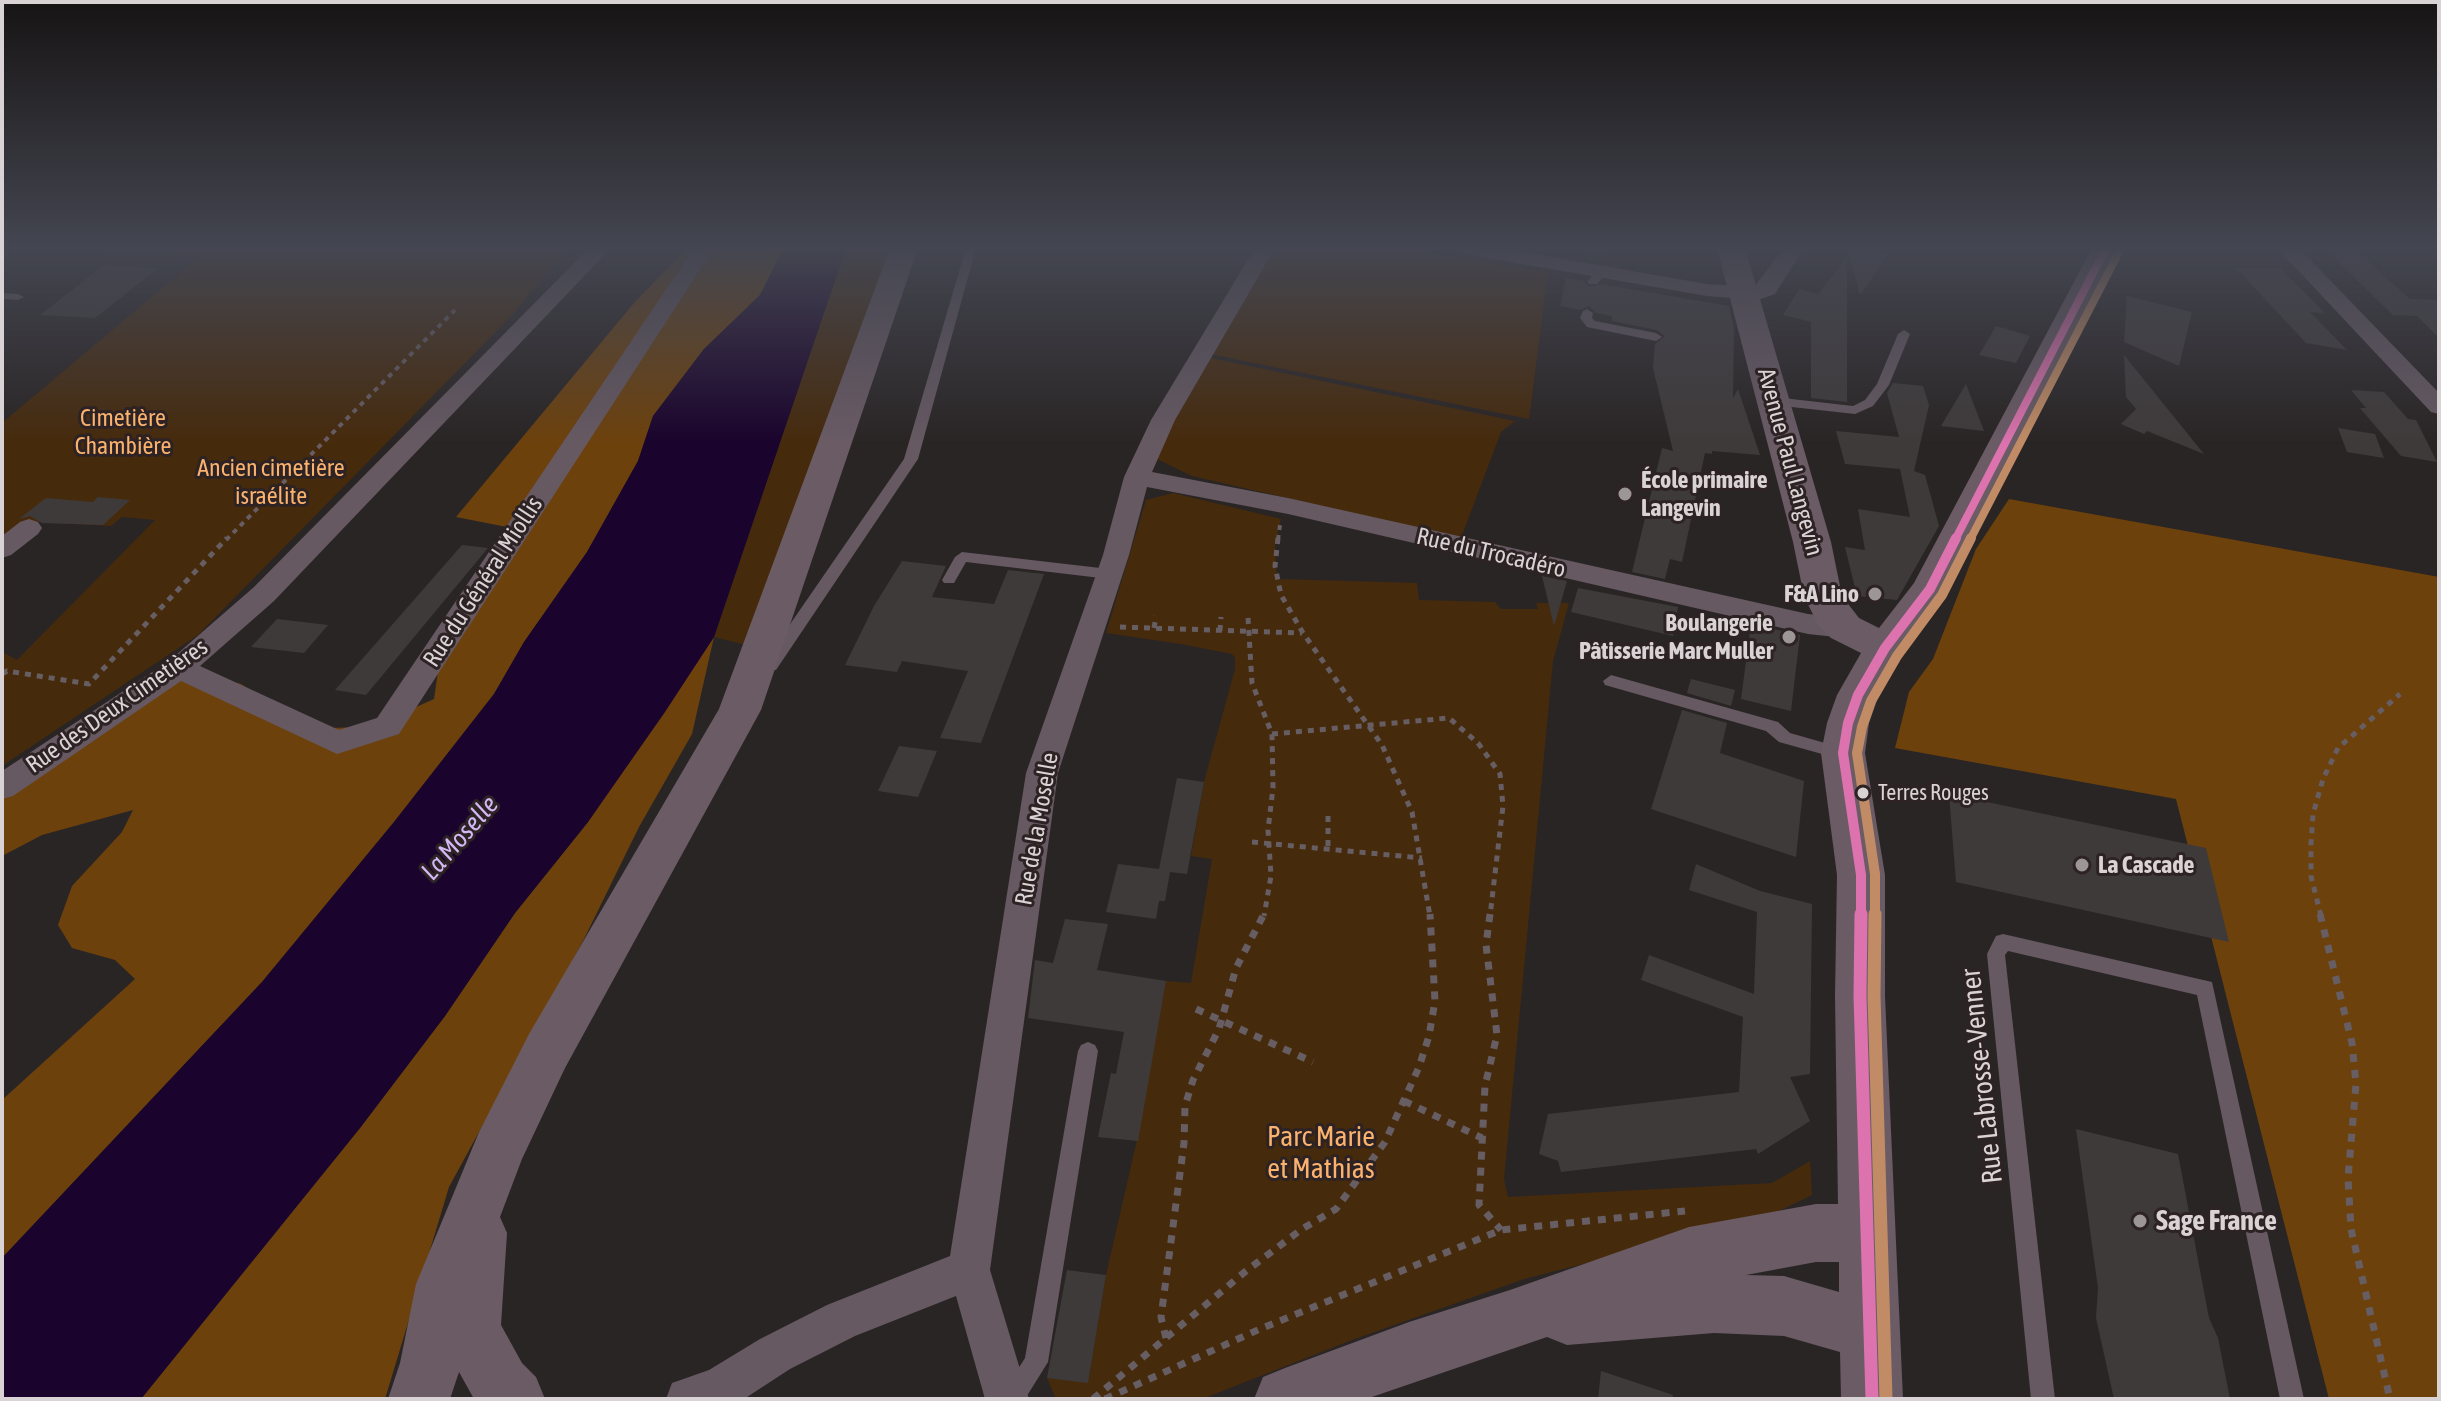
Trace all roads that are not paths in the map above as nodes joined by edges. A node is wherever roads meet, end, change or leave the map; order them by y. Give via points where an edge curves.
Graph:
1 (537, 313) edge
2 (661, 313) edge
3 (881, 313) edge
4 (952, 313) edge
5 (1226, 313) edge
6 (1587, 313) dead end
7 (1749, 313) edge
8 (2072, 313) edge
9 (2350, 313) edge
10 (1904, 334) dead end
11 (1656, 337) dead end
12 (1774, 401) junction
13 (2439, 407) edge
14 (1137, 477) junction
15 (29, 528) dead end
16 (2, 549) edge
17 (1109, 574) junction
18 (949, 580) dead end
19 (1845, 628) junction
20 (1885, 648) junction
21 (179, 668) junction
22 (1611, 681) dead end
23 (740, 710) junction
24 (1843, 753) junction
25 (2, 787) edge
26 (1088, 1051) dead end
27 (482, 1189) junction
28 (1867, 1233) junction
29 (969, 1270) junction
30 (1510, 1320) junction
31 (1870, 1331) junction
32 (419, 1399) edge
33 (514, 1399) edge
34 (688, 1399) edge
35 (1009, 1399) edge
36 (1285, 1399) edge
37 (1872, 1399) edge
38 (2043, 1399) edge
39 (2292, 1399) edge

1 - 21 street, Rue des Deux Cimetières via 264,594
2 - 21 street, Rue du Général Miollis via 388,726 337,742
3 - 23 main road
4 - 23 lane via 911,459
5 - 14 street, Rue de la Moselle via 1163,420
6 - 11 lane via 1591,324
7 - 12 main road, Avenue Paul Langevin
8 - 20 main road via 1930,589
9 - 13 street
10 - 12 lane via 1883,385 1869,403 1855,410
12 - 19 main road, Avenue Paul Langevin via 1823,596
14 - 17 street, Rue de la Moselle
14 - 19 street, Rue du Trocadéro
15 - 16 street
17 - 18 lane via 962,557
17 - 29 street, Rue de la Moselle via 1042,773
19 - 20 main road, Avenue Paul Langevin
20 - 24 main road via 1858,695
21 - 25 street, Rue des Deux Cimetières
22 - 24 lane via 1772,726 1785,738
23 - 27 main road via 547,1051
24 - 28 main road via 1861,875
26 - 35 lane via 1036,1362
27 - 32 main road via 445,1284
27 - 33 main road via 471,1325 500,1385
28 - 30 main road via 1816,1233 1689,1256
28 - 31 main road
29 - 34 street via 842,1320 720,1389
29 - 35 street, Rue de la Moselle
30 - 31 main road via 1714,1303 1784,1306
30 - 36 main road
31 - 37 main road
38 - 39 lane, Rue Labrosse-Venner via 1996,954 2003,942 2205,988

